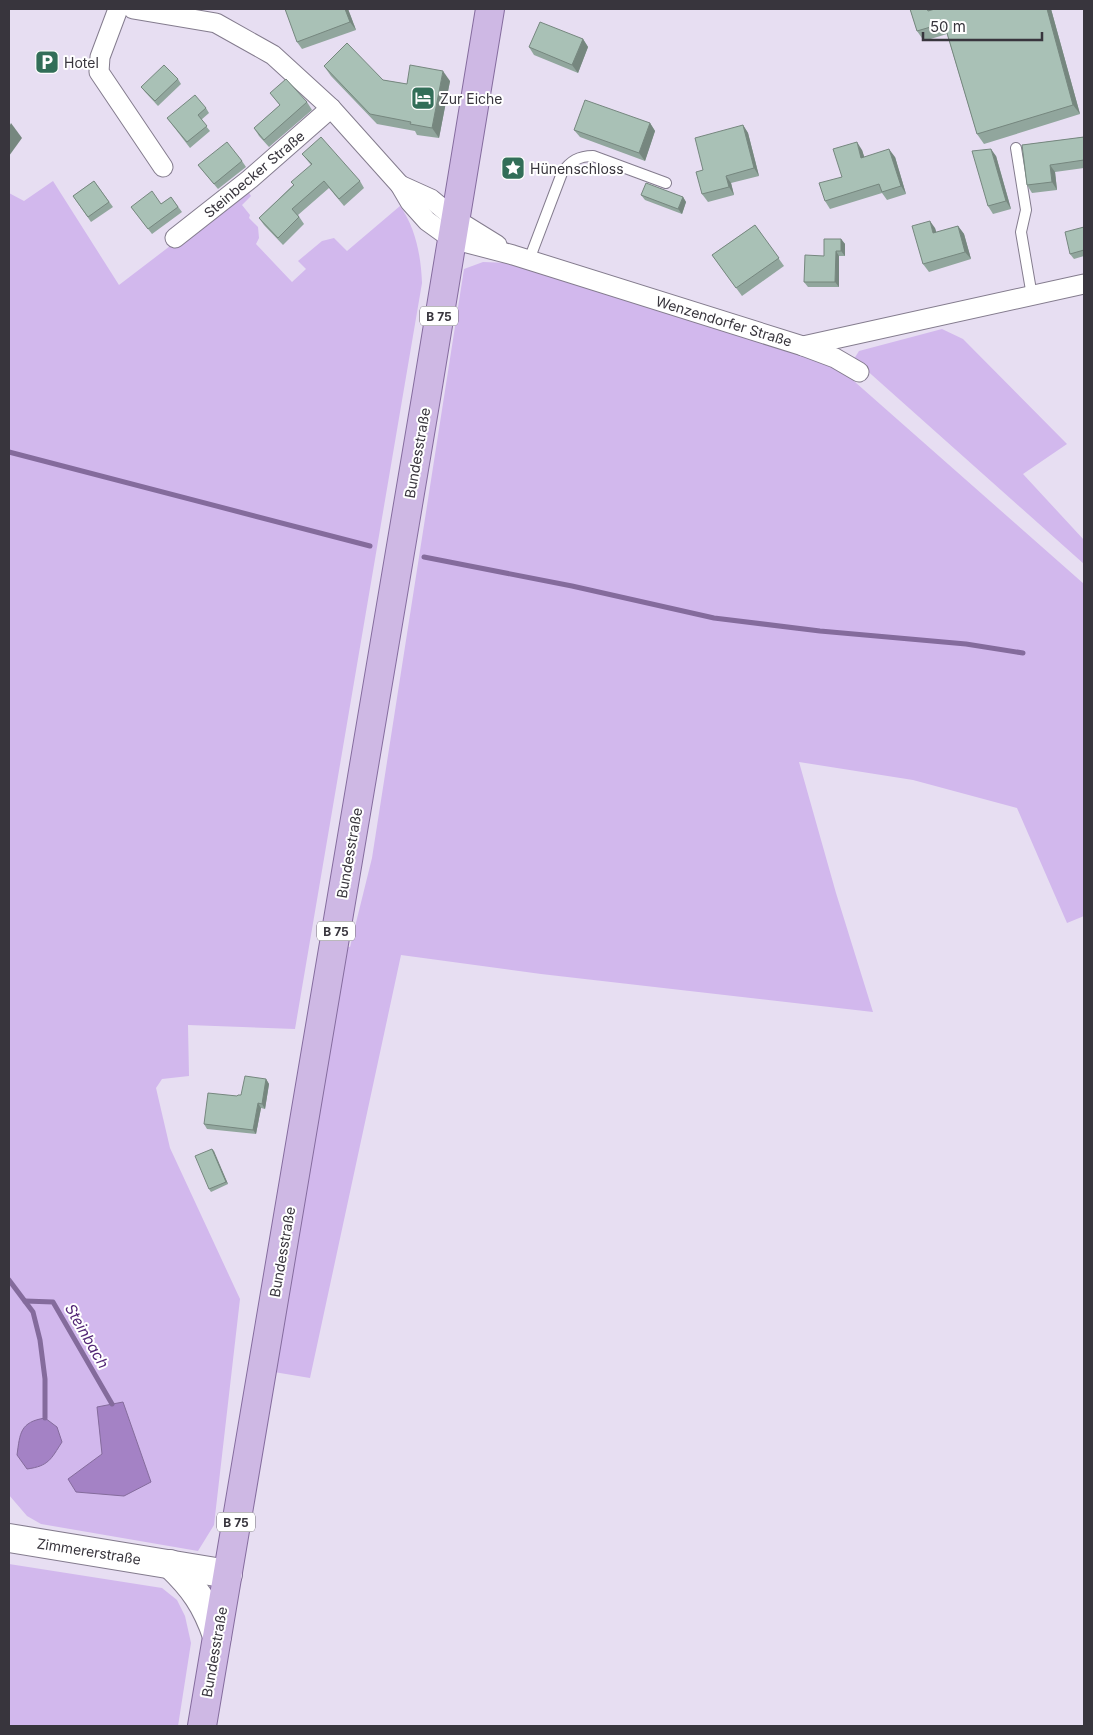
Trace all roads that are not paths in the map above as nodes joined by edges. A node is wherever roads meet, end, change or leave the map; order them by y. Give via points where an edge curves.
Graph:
1 (118, 9) edge
2 (136, 9) edge
3 (490, 9) edge
4 (219, 16) edge
5 (331, 108) junction
6 (1016, 148) dead end
7 (163, 167) dead end
8 (666, 183) dead end
9 (453, 229) junction
10 (176, 238) dead end
11 (521, 257) junction
12 (1084, 284) edge
13 (1032, 296) junction
14 (803, 346) junction
15 (859, 372) dead end
16 (9, 1538) edge
17 (170, 1564) junction
18 (228, 1574) junction
19 (217, 1636) junction
20 (202, 1726) edge

1 - 7 street via 100,56 99,72
2 - 4 street
3 - 9 main road, Bundesstraße / B 75
4 - 5 street via 273,55
5 - 9 street via 400,185 427,221
5 - 10 street, Steinbecker Straße
6 - 13 lane via 1026,210 1021,232
8 - 11 lane via 592,156 581,156 562,172
9 - 11 street, Wenzendorfer Straße
9 - 18 main road, Bundesstraße / B 75
11 - 14 street, Wenzendorfer Straße
12 - 13 street, Wenzendorfer Straße
13 - 14 street, Wenzendorfer Straße
14 - 15 street via 835,358
16 - 17 street, Zimmererstraße
17 - 18 street, Zimmererstraße
17 - 19 street via 187,1581 208,1611
18 - 19 main road, Bundesstraße / B 75
19 - 20 main road, Bundesstraße / B 75

